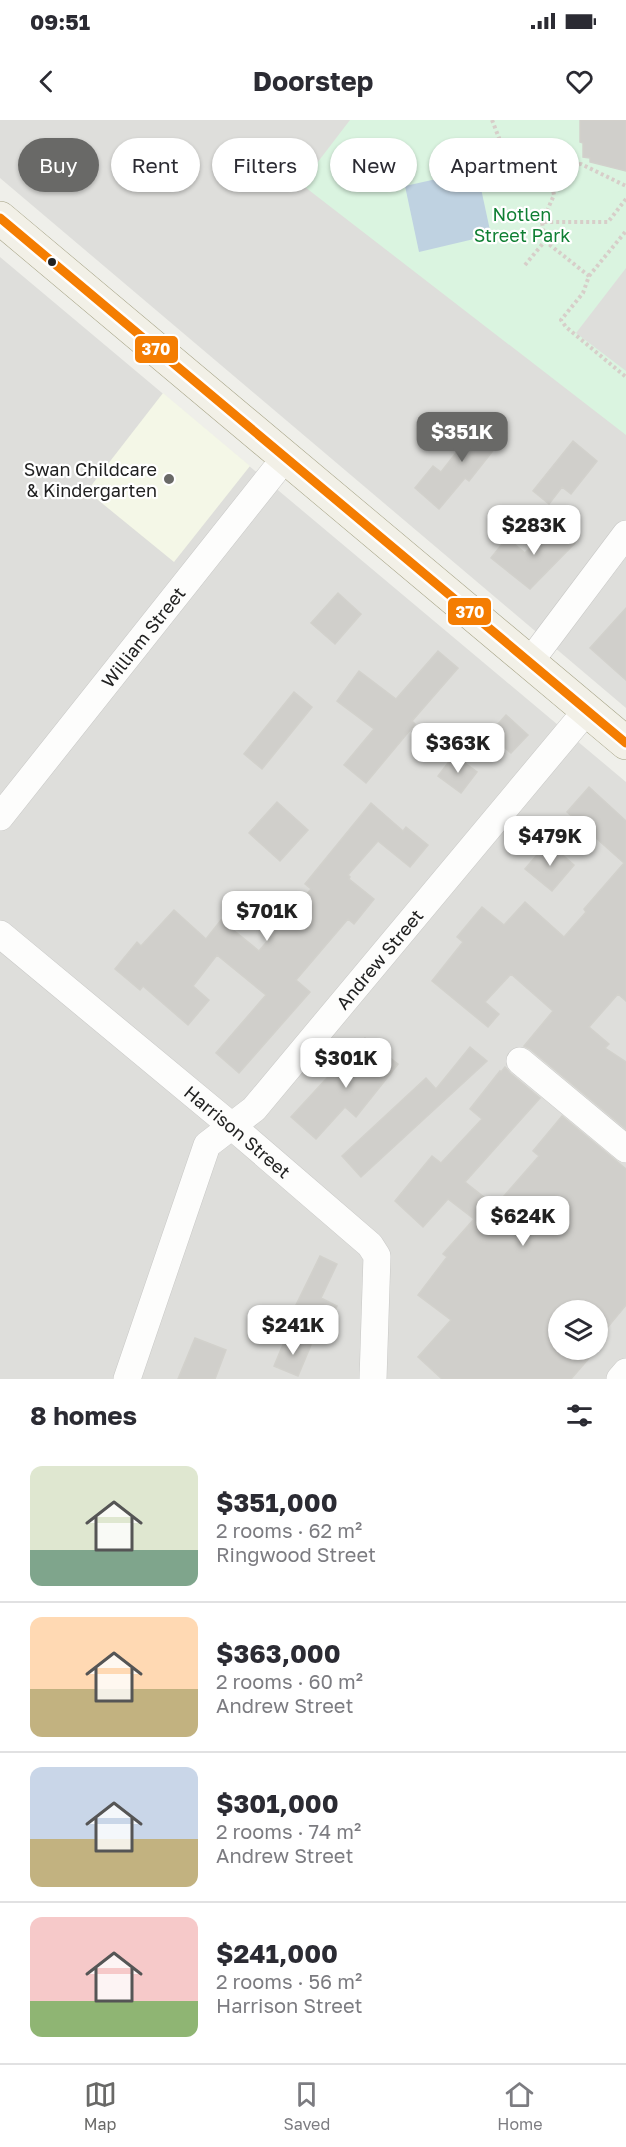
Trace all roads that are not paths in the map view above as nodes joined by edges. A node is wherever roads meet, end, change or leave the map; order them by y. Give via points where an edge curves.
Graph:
1 (0, 218) edge
2 (285, 458) junction
3 (626, 534) edge
4 (529, 663) junction
5 (587, 710) junction
6 (626, 743) edge
7 (0, 817) edge
8 (0, 934) edge
9 (520, 1061) dead end
10 (231, 1126) junction
11 (626, 1149) edge
12 (626, 1372) edge
13 (127, 1379) edge
14 (373, 1379) edge
15 (620, 1379) edge

1 - 2 main road
2 - 4 main road
2 - 7 street, William Street
3 - 4 street
4 - 5 main road
5 - 6 main road
5 - 10 street, Andrew Street via 254,1109
8 - 10 street, Harrison Street
9 - 11 street
10 - 13 street, Andrew Street via 207,1145 202,1157
10 - 14 street, Harrison Street via 370,1245 376,1256
12 - 15 street

